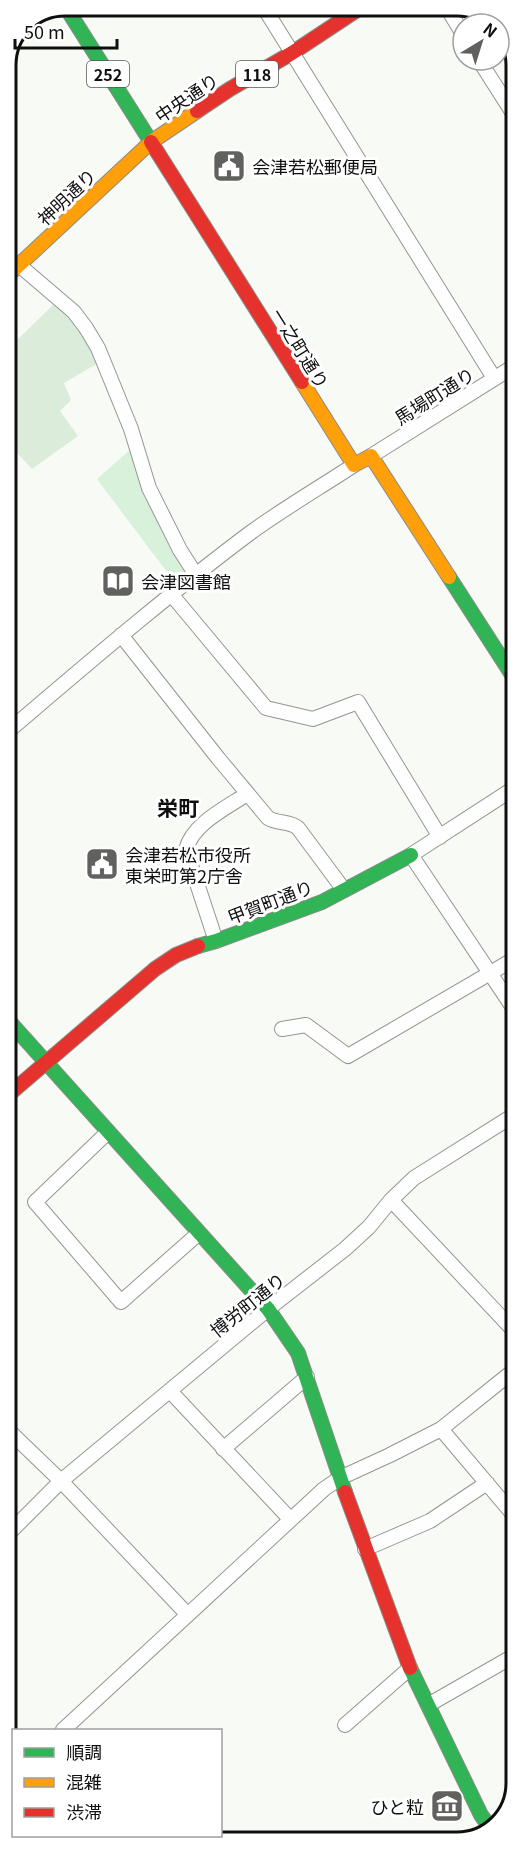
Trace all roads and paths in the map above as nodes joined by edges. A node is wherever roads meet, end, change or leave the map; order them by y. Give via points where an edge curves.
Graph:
1 (71, 16) edge
2 (269, 17) edge
3 (347, 17) edge
4 (291, 53) junction
5 (487, 72) edge
6 (506, 102) edge
7 (151, 142) junction
8 (19, 265) junction
9 (16, 268) edge
10 (506, 371) edge
11 (494, 378) junction
12 (371, 456) junction
13 (354, 465) junction
14 (196, 575) junction
15 (171, 594) junction
16 (121, 635) junction
17 (506, 665) edge
18 (16, 724) edge
19 (247, 794) junction
20 (506, 794) edge
21 (440, 837) junction
22 (411, 855) junction
23 (344, 890) junction
24 (216, 940) junction
25 (506, 964) edge
26 (491, 974) junction
27 (506, 997) edge
28 (16, 1029) edge
29 (282, 1029) dead end
30 (46, 1061) junction
31 (16, 1088) edge
32 (506, 1120) edge
33 (108, 1132) junction
34 (391, 1200) junction
35 (199, 1233) junction
36 (268, 1309) junction
37 (506, 1322) edge
38 (307, 1377) junction
39 (506, 1377) edge
40 (170, 1391) junction
41 (441, 1429) junction
42 (16, 1438) edge
43 (223, 1449) junction
44 (340, 1478) junction
45 (62, 1481) junction
46 (487, 1483) junction
47 (506, 1506) edge
48 (290, 1519) junction
49 (16, 1526) edge
50 (365, 1549) junction
51 (188, 1614) junction
52 (506, 1660) edge
53 (410, 1668) junction
54 (428, 1705) junction
55 (345, 1725) dead end
56 (65, 1729) edge
57 (486, 1823) edge

1 - 7 main road, 一之町通り / 252
2 - 4 street
3 - 4 main road, 中央通り / 118
4 - 7 main road, 中央通り / 118
4 - 11 street
5 - 6 street
7 - 8 main road, 神明通り / 118
7 - 13 main road, 一之町通り
8 - 9 main road, 神明通り / 118
8 - 14 street via 74,312 98,348 131,429 149,488
10 - 11 street, 馬場町通り
11 - 12 street, 馬場町通り
12 - 13 main road
12 - 17 main road
13 - 14 street via 252,531
14 - 15 street
15 - 16 street
15 - 21 street via 266,708 313,719 358,702
16 - 18 street
16 - 19 street
19 - 23 street via 268,818 298,828
19 - 24 street via 214,816 189,839 186,850
20 - 21 street, 甲賀町通り
21 - 22 street, 甲賀町通り
22 - 23 main road, 甲賀町通り
22 - 26 street
23 - 24 main road, 甲賀町通り via 302,910
24 - 30 main road, 甲賀町通り via 190,948 155,969
25 - 26 street
26 - 27 street
26 - 29 street via 348,1056 306,1025
28 - 30 main road
30 - 31 main road, 甲賀町通り
30 - 33 main road
32 - 34 street, 博労町通り via 414,1178
33 - 35 main road
33 - 35 street via 35,1202 121,1302
34 - 36 street, 博労町通り via 345,1249
34 - 37 street
35 - 36 main road
36 - 38 main road via 290,1339
36 - 40 street, 博労町通り
38 - 43 street
38 - 44 main road
39 - 41 street
40 - 43 street
40 - 45 street, 博労町通り
41 - 44 street
41 - 46 street
42 - 45 street
43 - 48 street
44 - 48 street
44 - 50 main road
45 - 49 street, 博労町通り
45 - 51 street
46 - 47 street
46 - 50 street via 430,1521
48 - 51 street
50 - 53 main road
51 - 56 street
52 - 54 street
53 - 54 main road
53 - 55 street
54 - 57 main road

